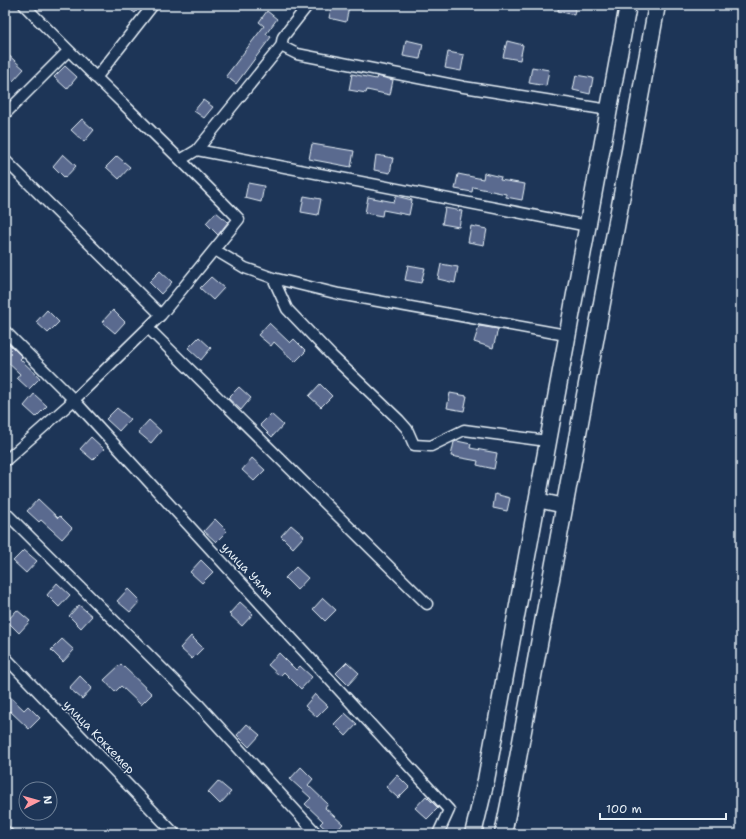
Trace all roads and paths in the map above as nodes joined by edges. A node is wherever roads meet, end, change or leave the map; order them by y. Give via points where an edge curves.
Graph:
1 (24, 5) edge
2 (153, 5) edge
3 (308, 5) edge
4 (628, 5) edge
5 (657, 5) edge
6 (280, 46) junction
7 (68, 51) junction
8 (96, 78) junction
9 (609, 110) junction
10 (5, 114) edge
11 (197, 150) junction
12 (182, 159) junction
13 (5, 160) edge
14 (588, 226) junction
15 (216, 250) junction
16 (272, 278) junction
17 (161, 315) junction
18 (148, 328) junction
19 (5, 331) edge
20 (566, 335) junction
21 (74, 400) junction
22 (547, 441) junction
23 (5, 461) edge
24 (537, 500) junction
25 (565, 506) junction
26 (5, 512) edge
27 (426, 604) dead end
28 (5, 657) edge
29 (5, 831) edge
30 (8, 834) edge
31 (175, 834) edge
32 (317, 834) edge
33 (438, 834) edge
34 (473, 834) edge
35 (503, 834) edge

1 - 7 street
2 - 8 street
3 - 6 street via 283,37
4 - 9 main road
5 - 25 main road
6 - 9 street via 297,54 359,67
6 - 11 street
7 - 8 street
7 - 10 street
8 - 12 street
9 - 14 main road
11 - 12 street
11 - 14 street
12 - 15 street via 240,219
13 - 17 street
14 - 20 main road
15 - 16 street via 246,268
15 - 17 street
16 - 20 street via 340,294
16 - 22 street via 287,309 399,420 407,429 414,445 431,446 464,430
17 - 18 street
18 - 21 street
18 - 27 street
19 - 21 street, улица Уялы
20 - 22 main road
21 - 23 street
21 - 33 street, улица Уялы via 449,810
22 - 24 main road
24 - 25 main road
24 - 34 main road via 487,772
25 - 35 main road
26 - 32 street via 198,704
28 - 31 street, улица Коккемер
29 - 30 street

